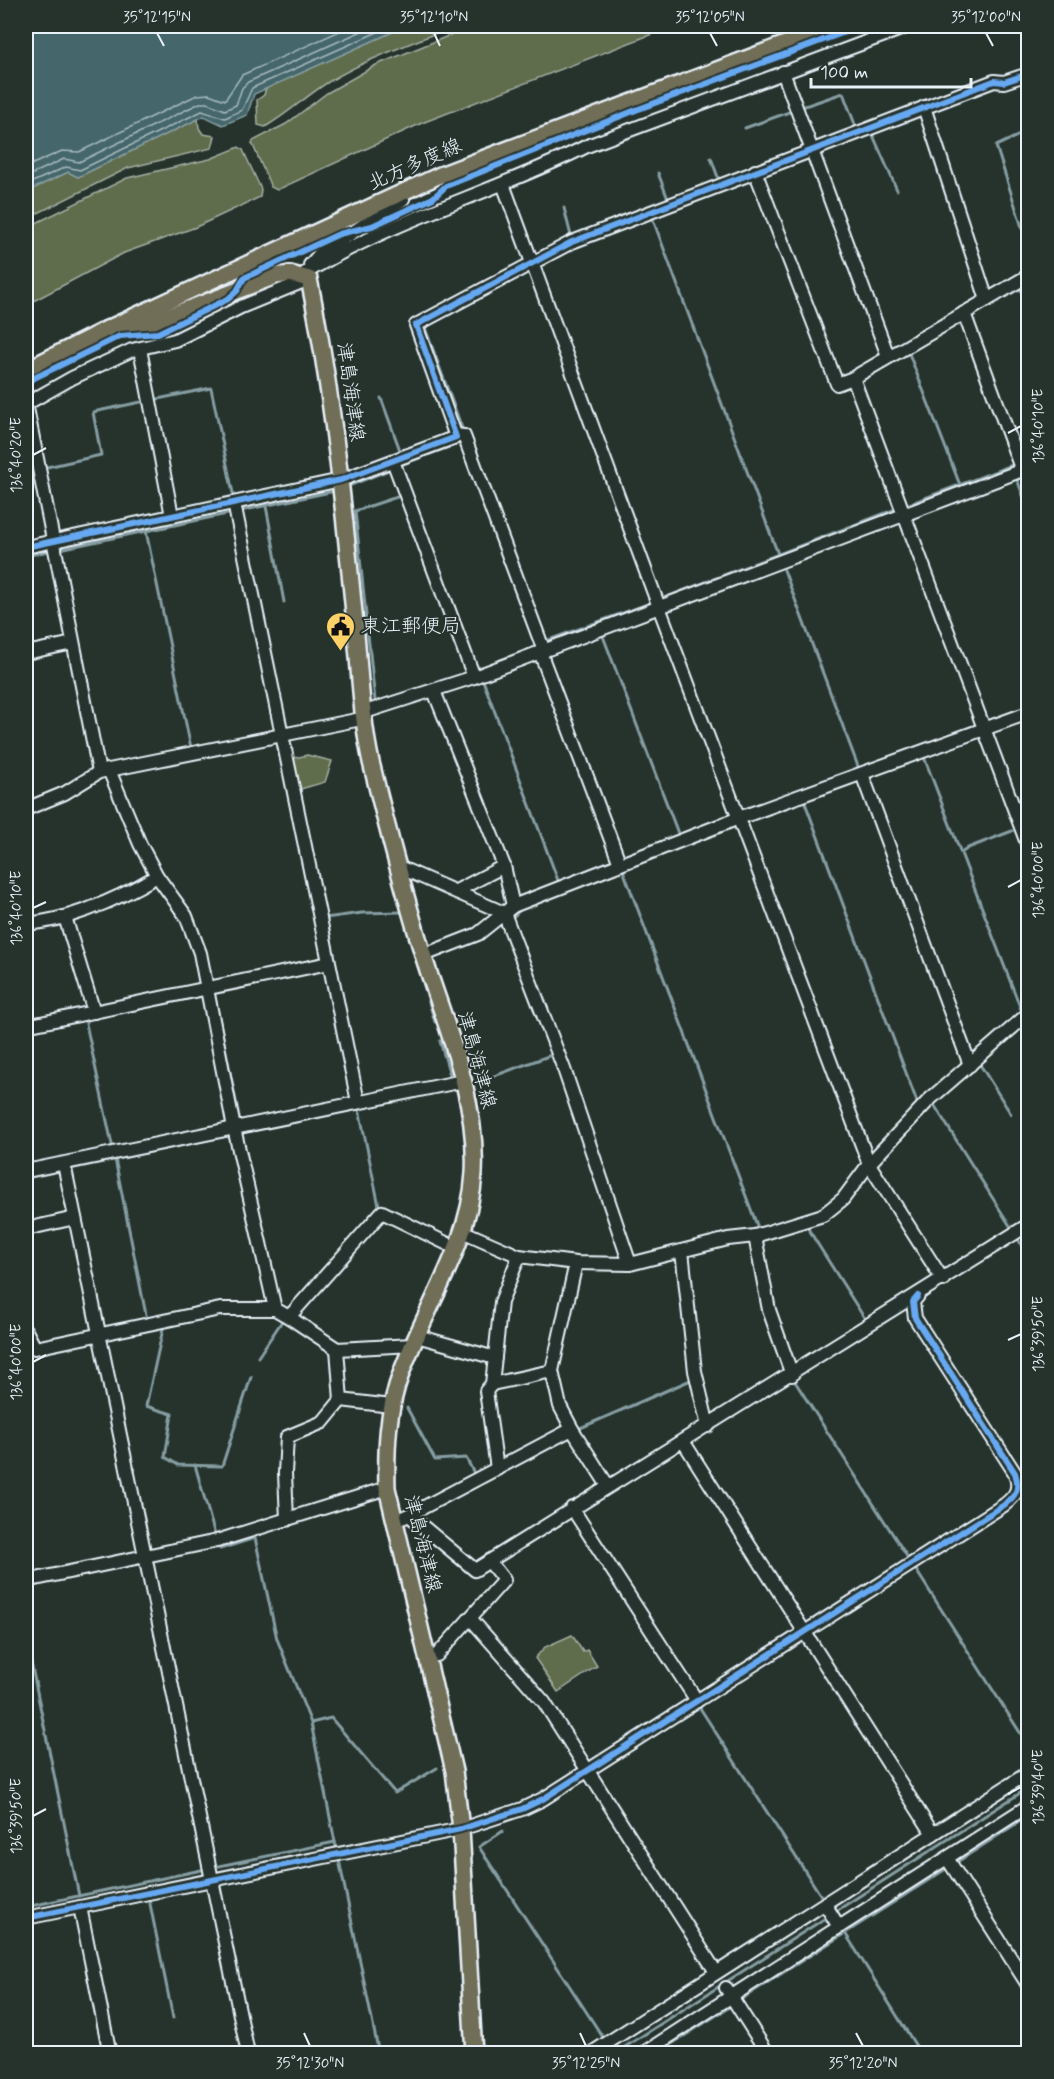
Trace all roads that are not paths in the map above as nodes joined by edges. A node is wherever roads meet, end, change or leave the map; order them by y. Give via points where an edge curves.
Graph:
1 (833, 26) edge
2 (909, 26) edge
3 (783, 72) junction
4 (1029, 74) edge
5 (924, 106) junction
6 (811, 149) junction
7 (755, 171) junction
8 (440, 175) junction
9 (503, 184) junction
10 (530, 261) junction
11 (1029, 276) edge
12 (306, 277) junction
13 (987, 300) junction
14 (964, 313) junction
15 (107, 329) junction
16 (140, 349) junction
17 (888, 356) junction
18 (26, 370) edge
19 (853, 378) junction
20 (26, 403) edge
21 (455, 435) junction
22 (393, 461) junction
23 (1022, 466) edge
24 (341, 480) junction
25 (234, 503) junction
26 (172, 516) junction
27 (903, 516) junction
28 (53, 541) junction
29 (26, 547) edge
30 (659, 607) junction
31 (73, 643) junction
32 (542, 651) junction
33 (26, 652) edge
34 (474, 677) junction
35 (434, 691) junction
36 (1029, 713) edge
37 (365, 715) junction
38 (985, 730) junction
39 (282, 735) junction
40 (104, 771) junction
41 (862, 774) junction
42 (26, 809) edge
43 (740, 818) junction
44 (1029, 846) edge
45 (620, 864) junction
46 (504, 866) junction
47 (399, 867) junction
48 (157, 876) junction
49 (456, 891) junction
50 (509, 909) junction
51 (65, 918) junction
52 (26, 924) edge
53 (424, 955) junction
54 (329, 963) junction
55 (206, 989) junction
56 (94, 1012) junction
57 (1028, 1017) edge
58 (26, 1026) edge
59 (970, 1065) junction
60 (464, 1081) junction
61 (358, 1102) junction
62 (234, 1128) junction
63 (64, 1164) junction
64 (869, 1164) junction
65 (26, 1172) edge
66 (75, 1218) junction
67 (1029, 1225) edge
68 (26, 1229) edge
69 (462, 1231) junction
70 (755, 1236) junction
71 (456, 1248) junction
72 (682, 1251) junction
73 (519, 1256) junction
74 (576, 1263) junction
75 (630, 1264) junction
76 (943, 1280) junction
77 (918, 1296) junction
78 (275, 1309) junction
79 (289, 1317) junction
80 (26, 1331) edge
81 (100, 1336) junction
82 (415, 1340) junction
83 (337, 1349) junction
84 (495, 1358) junction
85 (552, 1371) junction
86 (792, 1375) junction
87 (492, 1384) junction
88 (341, 1400) junction
89 (391, 1406) junction
90 (708, 1426) junction
91 (572, 1429) junction
92 (683, 1441) junction
93 (496, 1468) junction
94 (608, 1486) junction
95 (387, 1488) junction
96 (1023, 1490) edge
97 (572, 1508) junction
98 (402, 1518) junction
99 (286, 1520) junction
100 (146, 1556) junction
101 (489, 1561) junction
102 (26, 1581) edge
103 (470, 1618) junction
104 (805, 1632) junction
105 (429, 1657) junction
106 (697, 1701) junction
107 (588, 1770) junction
108 (1029, 1773) edge
109 (1029, 1806) edge
110 (461, 1828) junction
111 (933, 1834) junction
112 (947, 1858) junction
113 (212, 1880) junction
114 (826, 1906) junction
115 (80, 1907) junction
116 (26, 1918) edge
117 (837, 1924) junction
118 (716, 1972) junction
119 (1029, 1985) edge
120 (729, 1992) junction
121 (110, 2054) edge
122 (248, 2054) edge
123 (474, 2054) edge
124 (590, 2054) edge
125 (642, 2054) edge
126 (768, 2054) edge

1 - 8 main road, 北方多度線
2 - 3 street
3 - 6 street
3 - 9 street via 587,146
4 - 5 street via 994,81
5 - 6 street
5 - 13 street
6 - 7 street
6 - 17 street
7 - 10 street
7 - 19 street via 837,384
8 - 12 street via 320,254
8 - 15 main road, 北方多度線
9 - 10 street
9 - 12 street via 373,238
10 - 21 street via 417,325
10 - 30 street
11 - 13 street
12 - 15 main road via 276,276 148,324
12 - 16 street via 175,340
12 - 24 main road, 津島海津線 via 332,401
13 - 14 street
14 - 17 street
14 - 23 street
15 - 18 main road, 北方多度線
16 - 20 street
16 - 26 street
17 - 19 street
19 - 27 street
20 - 28 street
21 - 22 street
21 - 32 street via 464,436
22 - 24 street
22 - 34 street
23 - 27 street
24 - 25 street
24 - 37 main road, 津島海津線
25 - 26 street
25 - 39 street
26 - 28 street
27 - 30 street
27 - 38 street
28 - 29 street
28 - 31 street
30 - 32 street
30 - 43 street
31 - 33 street
31 - 40 street
32 - 34 street
32 - 45 street
34 - 35 street
35 - 37 street
35 - 46 street
36 - 38 street
37 - 39 street
37 - 47 main road, 津島海津線 via 370,759
38 - 41 street
38 - 44 street
39 - 40 street
39 - 54 street
40 - 42 street
40 - 48 street
41 - 43 street
41 - 59 street
43 - 45 street
43 - 64 street
45 - 50 street
46 - 49 street
46 - 50 street
47 - 49 street
47 - 53 main road, 津島海津線
48 - 51 street
48 - 55 street via 186,916 200,953
49 - 50 street
50 - 53 street via 478,934
50 - 75 street
51 - 52 street
51 - 56 street
53 - 60 main road, 津島海津線
54 - 55 street
54 - 61 street
55 - 56 street
55 - 62 street
56 - 58 street
57 - 59 street
59 - 64 street via 929,1100
60 - 61 street
60 - 69 main road, 津島海津線 via 471,1116 474,1173
61 - 62 street
62 - 63 street
62 - 78 street
63 - 65 street
63 - 66 street
64 - 70 street via 843,1199 823,1215
64 - 76 street
66 - 68 street
66 - 81 street
67 - 76 street
69 - 71 main road, 津島海津線
69 - 73 street
70 - 72 street
70 - 86 street via 769,1310
71 - 79 street via 382,1212
71 - 82 main road, 津島海津線
72 - 75 street
72 - 90 street via 695,1371
73 - 74 street
73 - 84 street via 501,1302
74 - 75 street
74 - 85 street
76 - 77 street
77 - 86 street
77 - 96 street via 913,1302 915,1318
78 - 79 street
78 - 81 street via 220,1309
79 - 83 street
80 - 81 street via 35,1348
81 - 100 street
82 - 83 street
82 - 84 street
82 - 89 main road, 津島海津線
83 - 88 street
84 - 87 street
85 - 87 street
85 - 91 street via 560,1406
86 - 90 street
87 - 93 street via 486,1391
88 - 89 street
88 - 99 street via 323,1422 287,1437
89 - 95 main road, 津島海津線
90 - 92 street
91 - 93 street
91 - 94 street
92 - 94 street
92 - 104 street
93 - 98 street
94 - 97 street
95 - 98 main road, 津島海津線
95 - 99 street
96 - 104 street
97 - 101 street
97 - 106 street
98 - 101 street via 475,1570
98 - 105 main road, 津島海津線
99 - 100 street via 217,1541
100 - 102 street
100 - 113 street
101 - 103 street via 504,1580
103 - 105 street via 437,1655
103 - 107 street via 544,1702
104 - 106 street
104 - 111 street
105 - 110 main road, 津島海津線 via 454,1771
106 - 107 street
107 - 110 street via 522,1809
107 - 118 street
108 - 111 street
109 - 112 street
110 - 113 street
110 - 123 main road, 津島海津線
111 - 114 street
112 - 117 street
112 - 119 street
113 - 115 street
113 - 122 street
114 - 117 street
114 - 118 street
115 - 116 street
115 - 121 street
117 - 120 street
118 - 124 street
120 - 125 street
120 - 126 street

